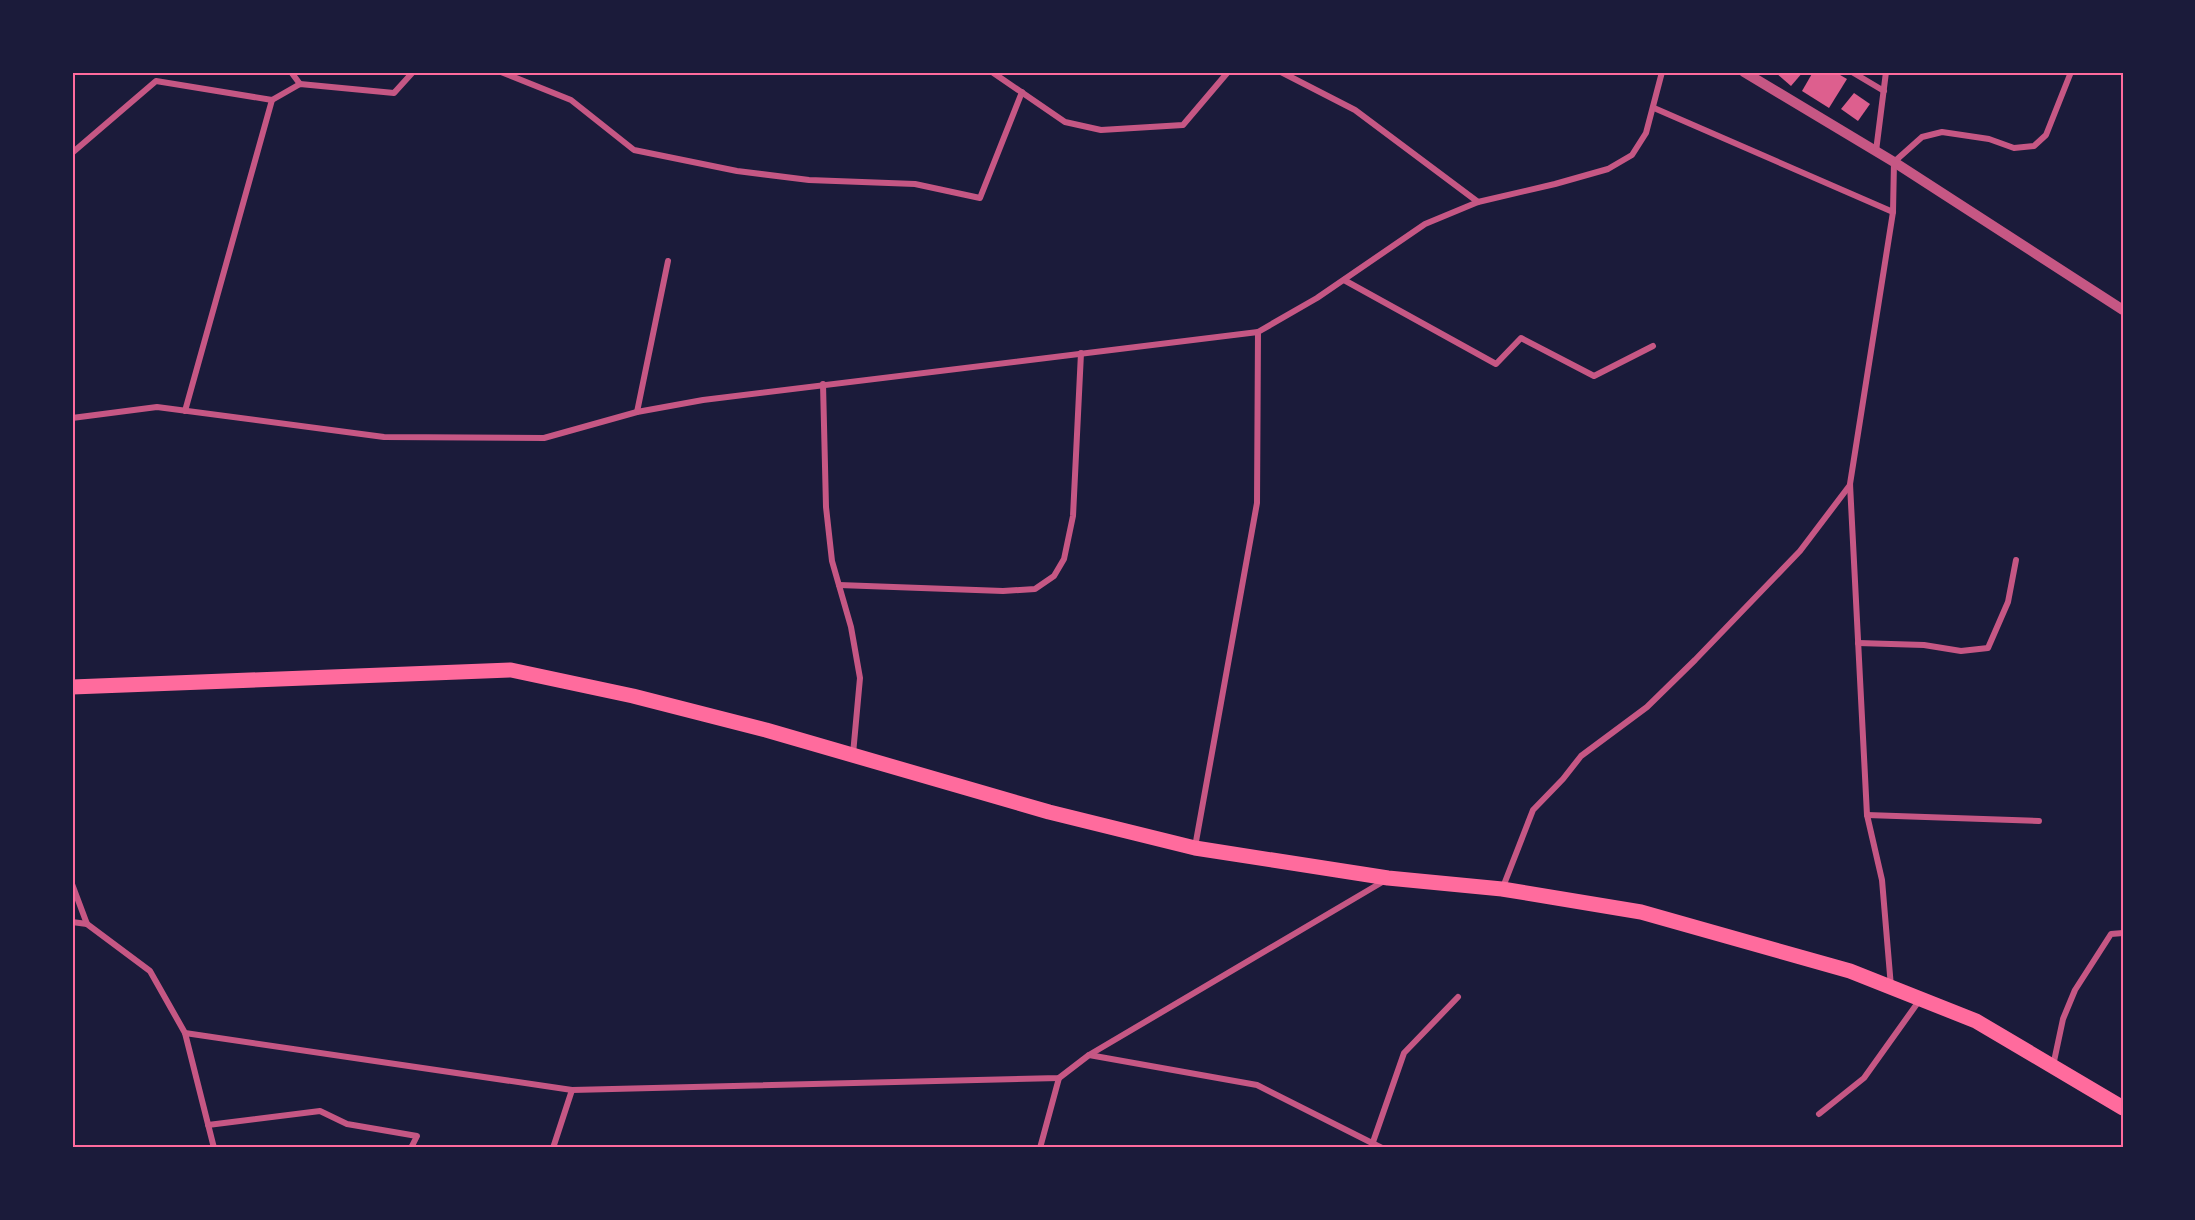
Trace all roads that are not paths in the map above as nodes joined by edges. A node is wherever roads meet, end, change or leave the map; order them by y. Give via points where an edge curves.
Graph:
1 (291, 72) edge
2 (413, 72) edge
3 (501, 72) edge
4 (992, 72) edge
5 (1228, 72) edge
6 (1281, 72) edge
7 (1662, 72) edge
8 (1744, 72) edge
9 (1852, 72) edge
10 (1886, 72) edge
11 (2071, 72) edge
12 (300, 84) junction
13 (1884, 91) junction
14 (1022, 92) junction
15 (272, 100) junction
16 (1654, 108) junction
17 (1876, 151) junction
18 (72, 153) edge
19 (1894, 162) junction
20 (1478, 202) junction
21 (1893, 212) junction
22 (668, 261) dead end
23 (1344, 280) junction
24 (2123, 310) edge
25 (1258, 332) junction
26 (1653, 346) dead end
27 (1081, 353) junction
28 (823, 384) junction
29 (185, 411) junction
30 (638, 412) junction
31 (72, 418) edge
32 (1850, 484) junction
33 (2016, 560) dead end
34 (839, 585) junction
35 (1858, 643) junction
36 (72, 687) edge
37 (853, 755) junction
38 (1867, 815) junction
39 (2039, 821) dead end
40 (1195, 848) junction
41 (1388, 879) junction
42 (72, 884) edge
43 (1502, 889) junction
44 (72, 922) edge
45 (87, 924) junction
46 (2123, 933) edge
47 (1891, 988) junction
48 (1458, 997) dead end
49 (1921, 999) junction
50 (184, 1032) junction
51 (1089, 1055) junction
52 (2053, 1067) junction
53 (1059, 1078) junction
54 (572, 1090) junction
55 (2123, 1108) edge
56 (1819, 1114) dead end
57 (208, 1125) junction
58 (1373, 1142) junction
59 (214, 1148) edge
60 (411, 1148) edge
61 (553, 1148) edge
62 (1040, 1148) edge
63 (1382, 1148) edge

1 - 12 street
2 - 12 street via 394,93
3 - 14 street via 571,100 634,150 737,171 809,180 915,184 980,198
4 - 14 street
5 - 14 street via 1183,125 1101,130 1065,122
6 - 20 street via 1355,110
7 - 16 street
8 - 17 street
9 - 13 street
10 - 13 street
11 - 19 street via 2046,135 2034,146 2014,148 1989,139 1942,132 1922,137
12 - 15 street
13 - 17 street
15 - 18 street via 156,81
15 - 29 street
16 - 20 street via 1646,133 1632,155 1608,169
16 - 21 street
17 - 19 street
19 - 21 street
19 - 24 street
20 - 23 street via 1425,224
21 - 32 street
22 - 30 street
23 - 25 street
23 - 26 street via 1496,364 1521,338 1594,376
25 - 27 street
25 - 40 street via 1257,503
27 - 28 street
27 - 34 street via 1073,516 1064,559 1054,576 1035,589 1003,591
28 - 30 street
28 - 34 street via 826,507
29 - 30 street via 384,437 544,438
29 - 31 street via 157,407
32 - 35 street
32 - 43 street via 1800,551 1695,660 1647,706 1581,756 1533,810
33 - 35 street via 2008,602 1988,648 1961,651 1924,645
34 - 37 street via 860,678
35 - 38 street
36 - 37 main road via 511,670 633,696
37 - 40 main road via 1049,812
38 - 39 street
38 - 47 street via 1882,880
40 - 41 main road
41 - 43 main road
41 - 51 street
42 - 45 street
43 - 47 main road via 1641,912 1850,971
44 - 45 street
45 - 50 street via 150,970
46 - 52 street via 2111,934 2075,990 2063,1019
47 - 49 main road
48 - 58 street via 1404,1053
49 - 52 main road via 1976,1021
49 - 56 street via 1864,1078
50 - 54 street
50 - 57 street
51 - 53 street
51 - 58 street via 1257,1084
52 - 55 main road
53 - 54 street
53 - 62 street
54 - 61 street
57 - 59 street
57 - 60 street via 320,1111 347,1124 417,1136
58 - 63 street

